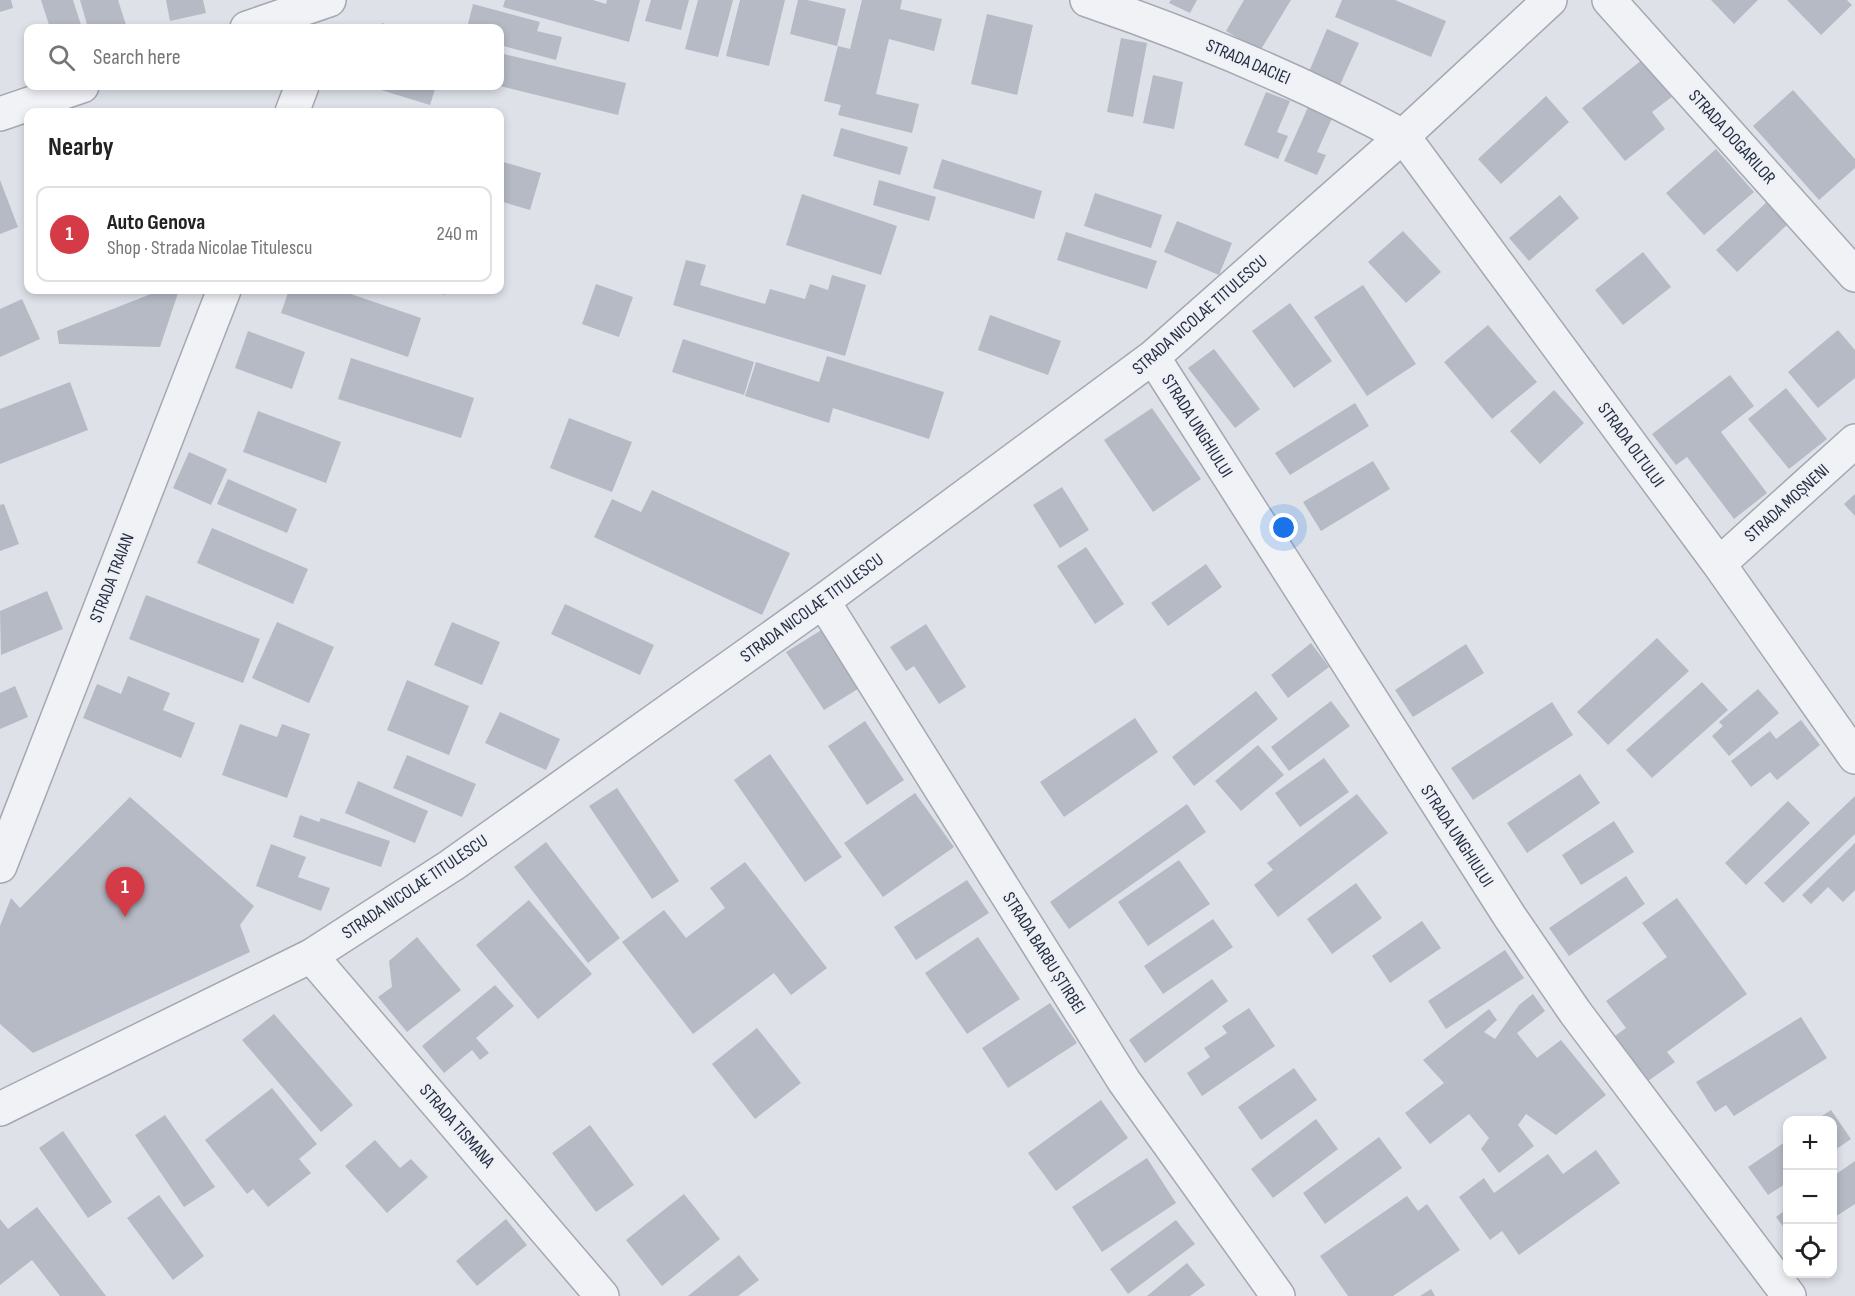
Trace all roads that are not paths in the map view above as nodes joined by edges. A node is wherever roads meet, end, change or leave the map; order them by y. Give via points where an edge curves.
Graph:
1 (329, 0) edge
2 (335, 0) edge
3 (1088, 0) edge
4 (1551, 0) edge
5 (1609, 0) edge
6 (259, 24) edge
7 (326, 24) edge
8 (70, 90) edge
9 (300, 90) edge
10 (294, 108) edge
11 (0, 114) edge
12 (1403, 136) junction
13 (1855, 275) edge
14 (222, 294) edge
15 (1153, 357) junction
16 (1855, 441) edge
17 (1719, 564) junction
18 (823, 601) junction
19 (1855, 757) edge
20 (0, 866) edge
21 (311, 956) junction
22 (0, 1109) edge
23 (602, 1296) edge
24 (1278, 1296) edge
25 (1789, 1296) edge

1 - 6 street
2 - 7 street
3 - 12 street, STRADA DACIEI via 1233,54
4 - 12 street, STRADA NICOLAE TITULESCU
5 - 13 street, STRADA DOGARILOR
8 - 11 street
9 - 10 street
12 - 15 street, STRADA NICOLAE TITULESCU
12 - 17 street, STRADA OLTULUI
14 - 20 street, STRADA TRAIAN
15 - 18 street, STRADA NICOLAE TITULESCU
15 - 25 street, STRADA UNGHIULUI via 1510,918 1575,1012
16 - 17 street, STRADA MOȘNENI
17 - 19 street, STRADA OLTULUI
18 - 21 street, STRADA NICOLAE TITULESCU via 452,865
18 - 24 street, STRADA BARBU ȘTIRBEI via 1124,1081
21 - 22 street, STRADA NICOLAE TITULESCU
21 - 23 street, STRADA TISMANA

